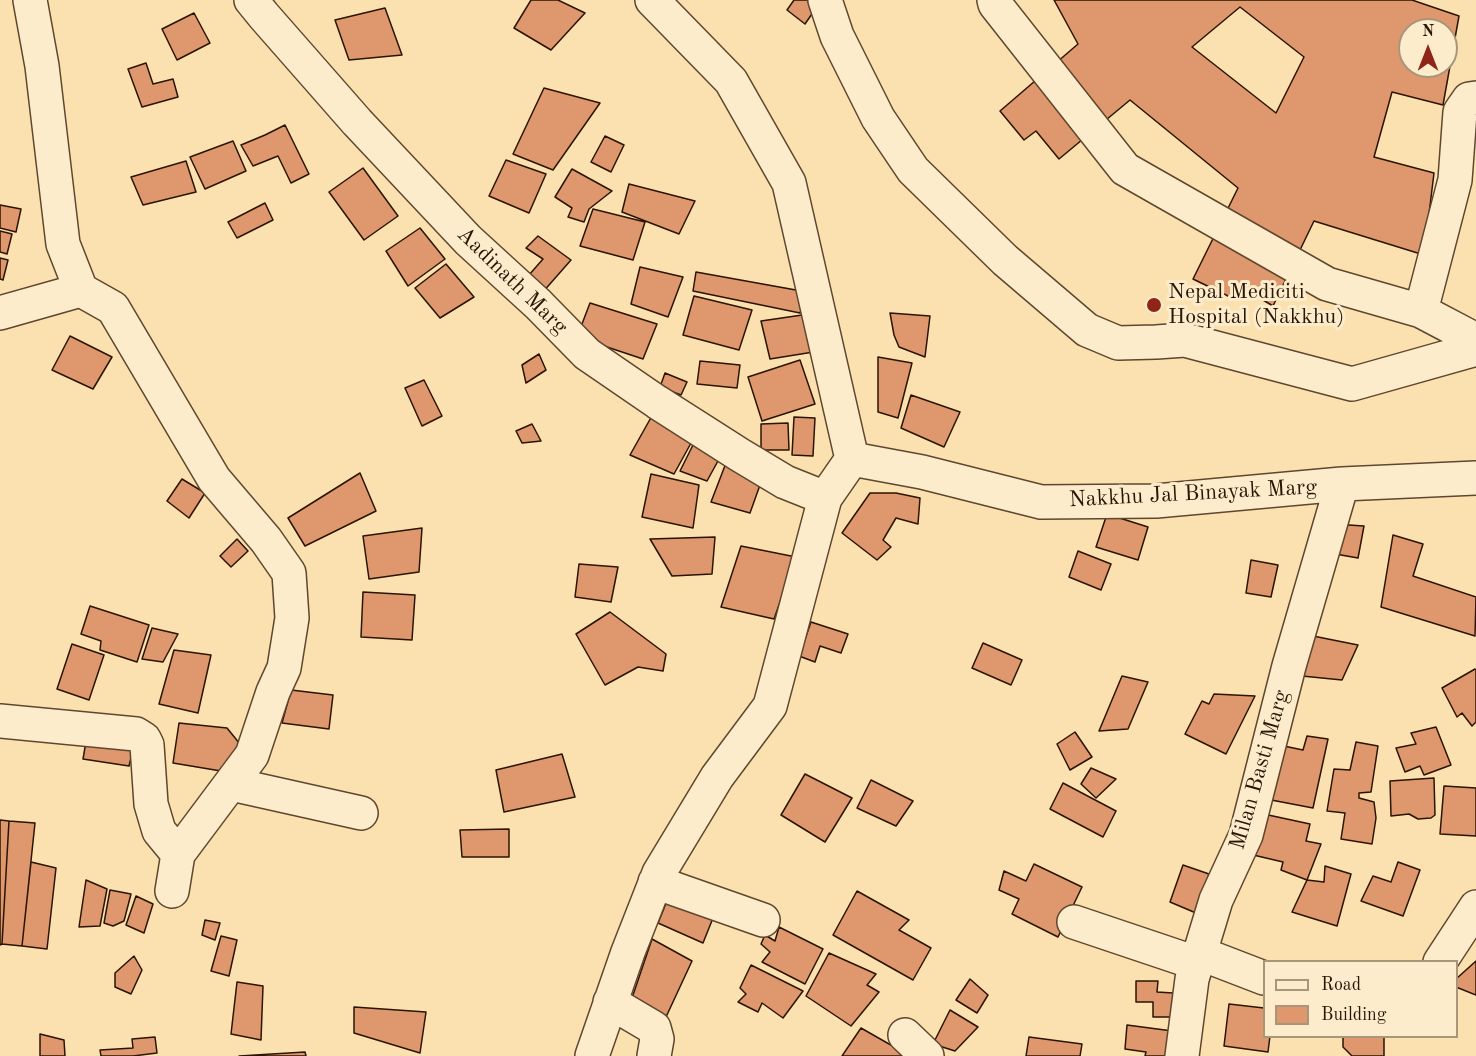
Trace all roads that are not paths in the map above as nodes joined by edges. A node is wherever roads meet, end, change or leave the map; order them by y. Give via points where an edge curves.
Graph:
1 (30, 0) edge
2 (251, 0) edge
3 (652, 0) edge
4 (825, 0) edge
5 (994, 0) edge
6 (1476, 98) edge
7 (1466, 178) edge
8 (81, 290) junction
9 (1421, 311) junction
10 (0, 313) edge
11 (1476, 340) edge
12 (1476, 349) edge
13 (852, 459) junction
14 (1476, 478) edge
15 (1342, 484) junction
16 (825, 498) junction
17 (0, 721) edge
18 (231, 784) junction
19 (361, 813) dead end
20 (178, 854) junction
21 (655, 882) junction
22 (172, 891) dead end
23 (1476, 907) edge
24 (763, 920) dead end
25 (1074, 922) dead end
26 (1198, 958) junction
27 (1441, 960) edge
28 (1263, 978) edge
29 (610, 1002) junction
30 (592, 1056) edge
31 (654, 1056) edge
32 (1182, 1056) edge

1 - 8 street via 42,66 63,244
2 - 16 street, Aadinath Marg via 357,122 468,240 587,354 740,455 785,482
3 - 13 street via 731,81 789,183
4 - 12 street via 837,36 878,118 914,170 1005,260 1087,330 1118,343 1185,340 1352,384
5 - 9 street via 1125,169 1326,284
6 - 7 street via 1469,99 1460,112
7 - 9 street
8 - 10 street
8 - 18 street via 113,308 214,479 289,573 292,618 284,668 252,755
9 - 11 street
13 - 15 street, Nakkhu Jal Binayak Marg via 1041,502 1156,501
13 - 16 street
14 - 15 street, Nakkhu Jal Binayak Marg
15 - 26 street, Milan Basti Marg via 1289,666 1246,835 1216,900
16 - 21 street via 770,706 717,777
17 - 20 street via 136,734 144,739 151,804 159,831
18 - 19 street
18 - 20 street
20 - 22 street
21 - 24 street
21 - 29 street
23 - 27 street
25 - 26 street
26 - 28 street
26 - 32 street, Milan Basti Marg
29 - 30 street
29 - 31 street via 654,1028

